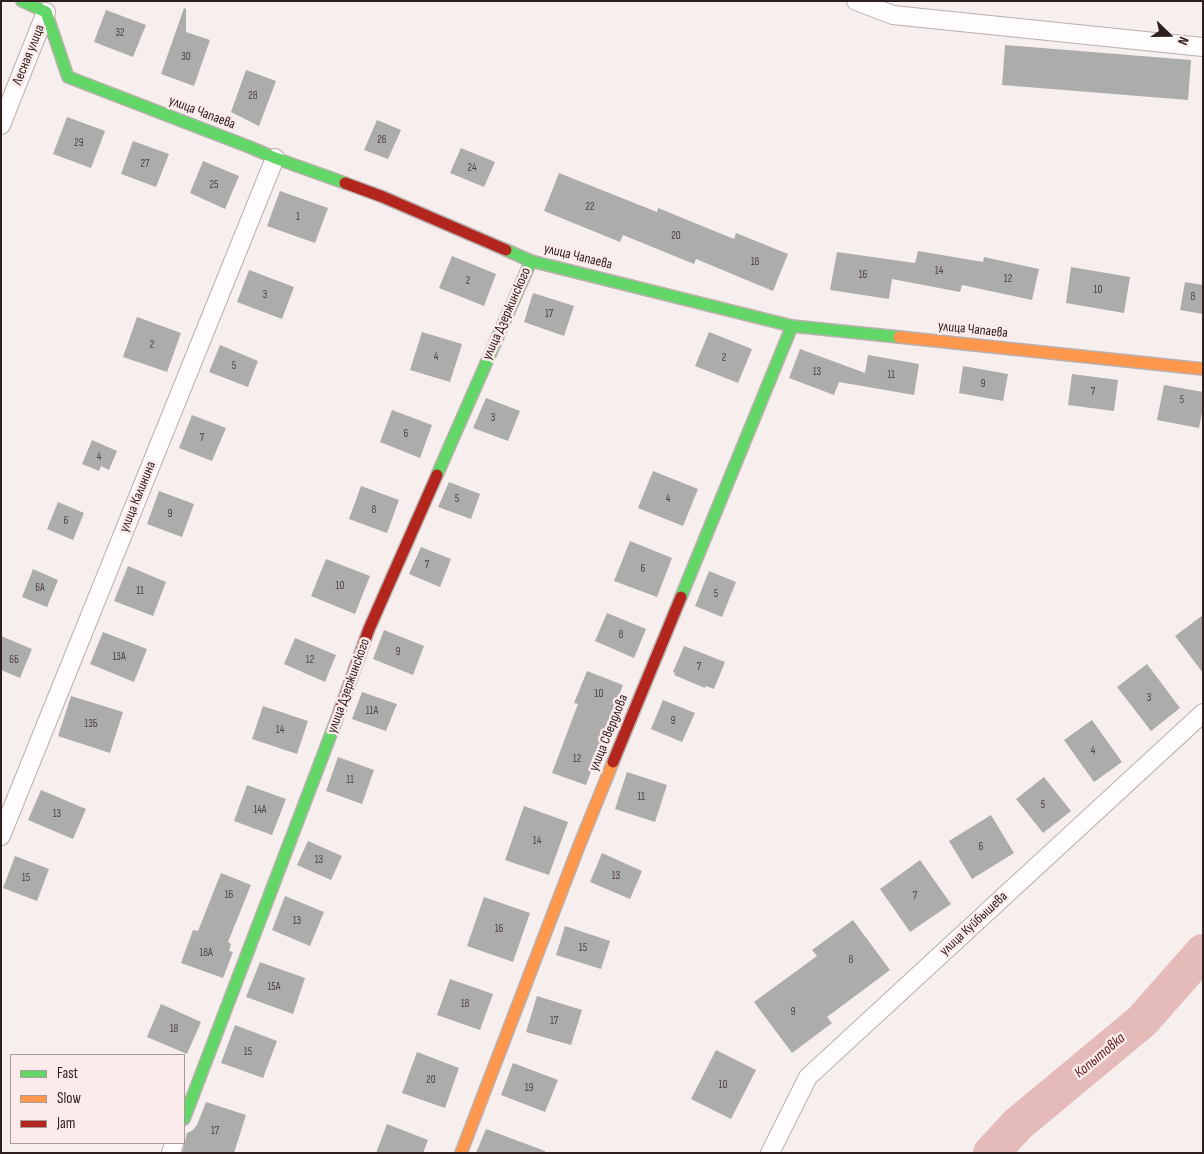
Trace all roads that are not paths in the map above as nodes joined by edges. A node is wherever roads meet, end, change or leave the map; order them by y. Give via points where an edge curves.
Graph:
1 (22, 1) edge
2 (856, 1) edge
3 (46, 12) junction
4 (1203, 47) edge
5 (1, 125) edge
6 (275, 158) junction
7 (530, 261) junction
8 (792, 326) junction
9 (1203, 369) edge
10 (1203, 713) edge
11 (1, 836) edge
12 (185, 1116) edge
13 (461, 1153) edge
14 (770, 1153) edge

1 - 3 street
2 - 4 street via 893,15
3 - 5 street, Лесная улица
3 - 6 street, улица Чапаева via 68,77
6 - 7 street, улица Чапаева via 383,197
6 - 11 street, улица Калинина
7 - 8 street, улица Чапаева
7 - 12 street, улица Дзержинского via 369,629 322,761
8 - 9 street, улица Чапаева
8 - 13 street, улица Свердлова via 577,851
10 - 14 street, улица Куйбышева via 808,1076

